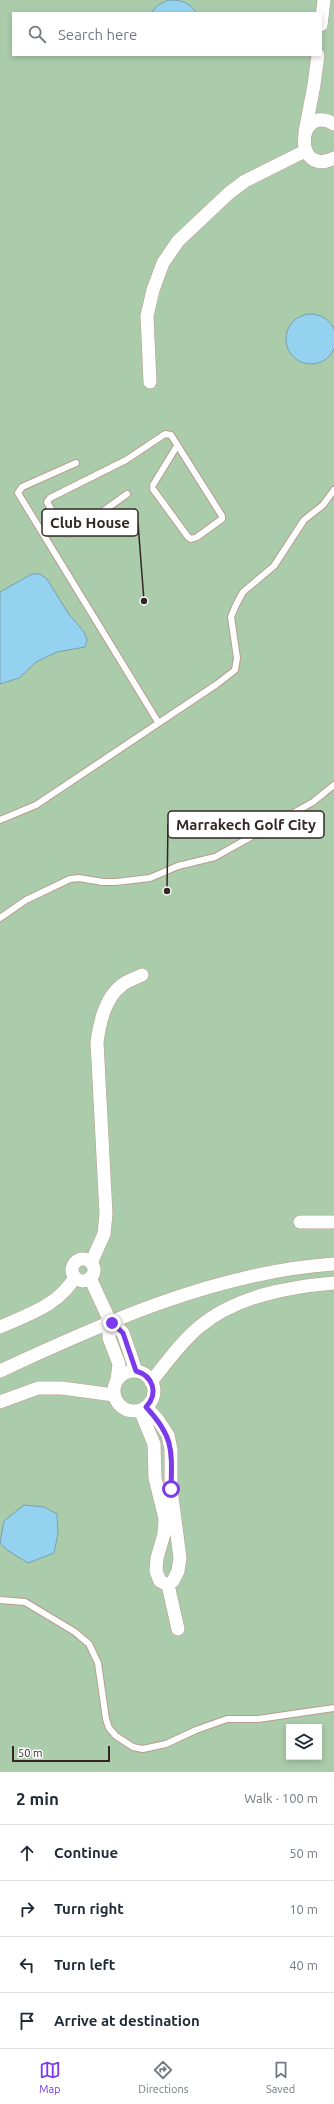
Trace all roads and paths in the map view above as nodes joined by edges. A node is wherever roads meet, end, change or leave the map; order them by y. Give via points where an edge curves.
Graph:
1 (324, 0) edge
2 (322, 17) edge
3 (318, 56) edge
4 (334, 124) edge
5 (305, 132) junction
6 (305, 151) junction
7 (334, 159) edge
8 (150, 382) dead end
9 (178, 446) junction
10 (76, 463) dead end
11 (334, 490) edge
12 (127, 494) dead end
13 (158, 722) junction
14 (334, 785) edge
15 (0, 820) edge
16 (0, 918) edge
17 (142, 975) dead end
18 (300, 1222) dead end
19 (334, 1222) edge
20 (92, 1263) junction
21 (334, 1264) edge
22 (75, 1277) junction
23 (90, 1278) junction
24 (334, 1283) edge
25 (110, 1322) junction
26 (0, 1327) edge
27 (0, 1371) edge
28 (136, 1371) junction
29 (117, 1380) junction
30 (151, 1382) junction
31 (114, 1394) junction
32 (0, 1402) edge
33 (143, 1408) junction
34 (168, 1585) junction
35 (0, 1600) edge
36 (178, 1629) dead end
37 (334, 1708) edge

1 - 2 street
3 - 5 street
4 - 5 street via 320,121
5 - 6 street
6 - 7 street via 314,160
6 - 8 street via 245,181 178,241 167,258 153,290 147,316
9 - 9 lane via 153,487 191,539 222,519
9 - 12 lane via 171,435 165,434 126,460 50,498 47,502 62,529 68,534
10 - 13 lane via 22,487 18,493
11 - 13 lane via 323,505 304,520 274,566 243,592 231,617 237,658 235,670
13 - 15 lane via 36,805
14 - 16 lane via 313,802 215,857 178,866 150,878 116,882 70,879 26,900
17 - 20 street via 122,985 108,1001 100,1021 97,1042 106,1214 104,1234
18 - 19 street
20 - 22 street via 82,1259 76,1262 72,1268
20 - 23 street via 94,1269
21 - 25 street via 246,1277 186,1294
22 - 23 street via 81,1281
22 - 26 street via 58,1299 46,1307
23 - 25 street
24 - 30 street via 272,1292 242,1302 218,1314 199,1327
25 - 27 street
25 - 28 street via 123,1333
25 - 29 street via 109,1338 119,1364
28 - 29 street via 125,1373
28 - 30 street
29 - 31 street
30 - 33 street via 153,1392 150,1403
31 - 32 street via 38,1388
31 - 33 street via 121,1406 134,1411
33 - 34 street via 154,1444 155,1478 164,1519 164,1534 156,1571 160,1581
33 - 34 street via 158,1420 168,1435 171,1450 171,1489 180,1558 178,1571
34 - 36 street
35 - 37 lane via 25,1602 86,1640 98,1663 109,1728 133,1747 152,1748 226,1719 258,1719

